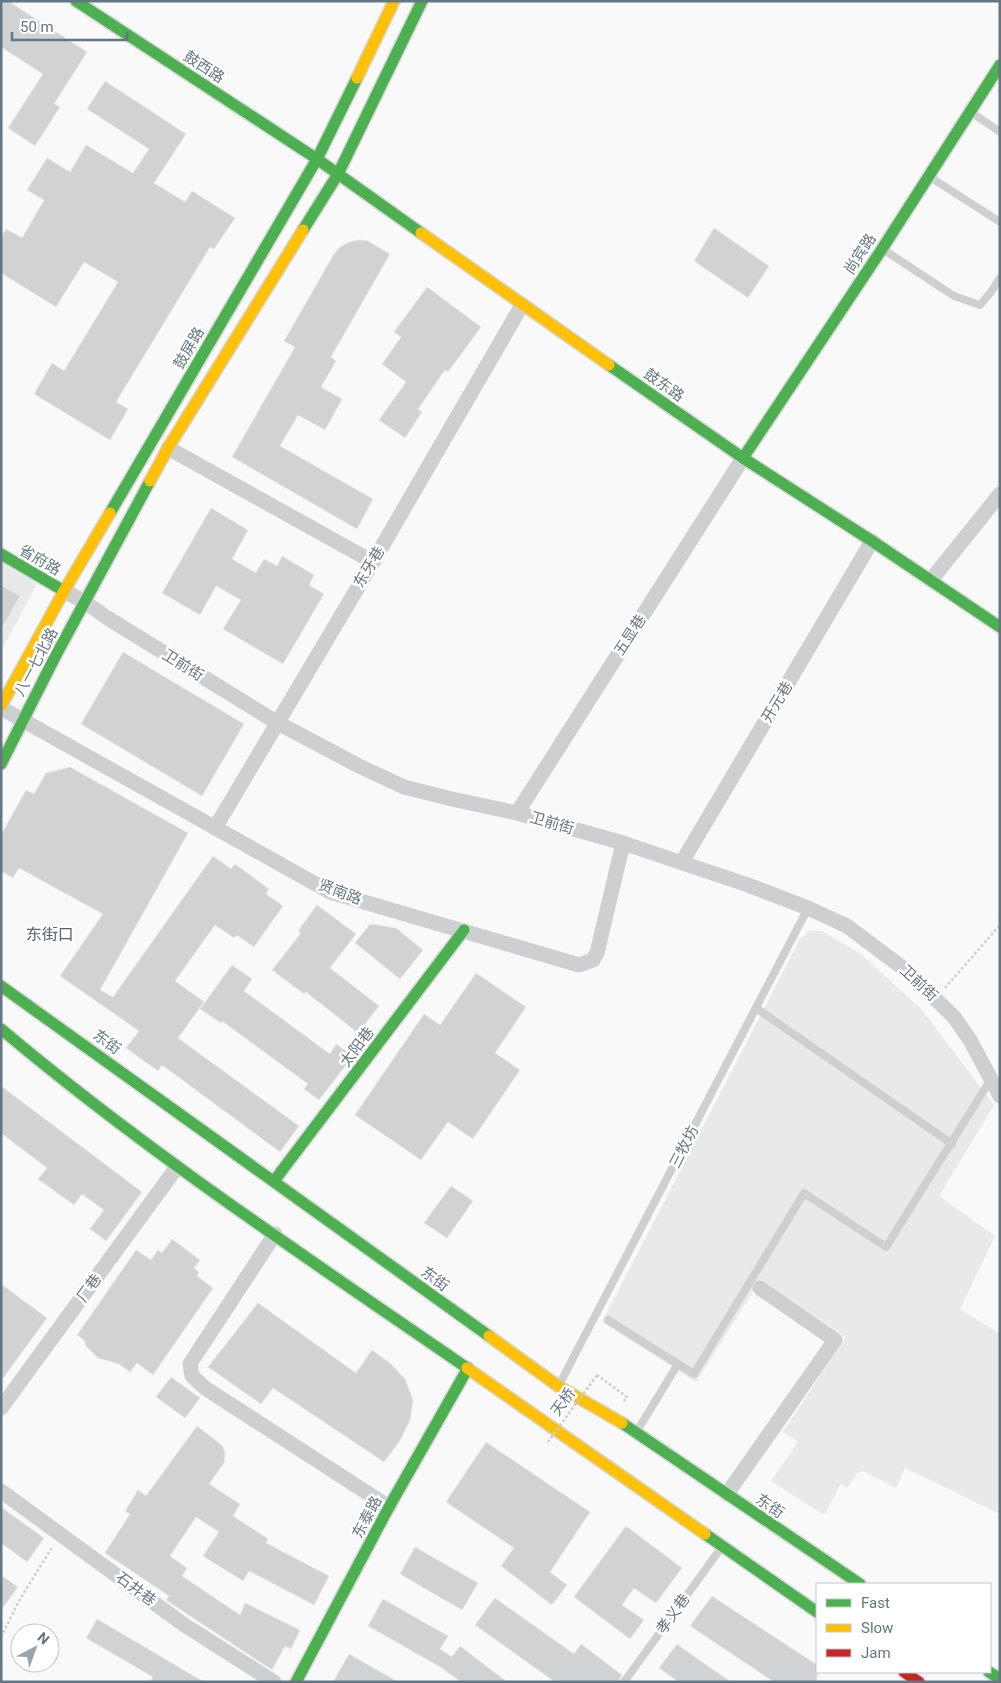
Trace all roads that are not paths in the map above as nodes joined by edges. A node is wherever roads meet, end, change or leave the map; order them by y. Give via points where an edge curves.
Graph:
1 (76, 1) edge
2 (394, 1) edge
3 (422, 1) edge
4 (1000, 65) edge
5 (970, 111) junction
6 (1000, 132) edge
7 (317, 159) junction
8 (338, 174) junction
9 (927, 176) junction
10 (1000, 222) edge
11 (882, 248) junction
12 (1000, 278) edge
13 (522, 306) junction
14 (168, 448) junction
15 (743, 458) junction
16 (1000, 494) edge
17 (872, 541) junction
18 (1, 554) edge
19 (373, 562) junction
20 (931, 580) junction
21 (64, 591) junction
22 (85, 602) junction
23 (1000, 627) edge
24 (1, 707) edge
25 (22, 720) junction
26 (276, 722) junction
27 (1, 764) edge
28 (517, 812) junction
29 (215, 828) junction
30 (623, 843) junction
31 (682, 862) junction
32 (808, 908) junction
33 (464, 930) junction
34 (1, 986) edge
35 (756, 1008) junction
36 (1, 1029) edge
37 (992, 1079) junction
38 (1000, 1096) edge
39 (952, 1144) junction
40 (177, 1166) junction
41 (274, 1181) junction
42 (275, 1234) junction
43 (760, 1288) dead end
44 (608, 1320) dead end
45 (678, 1364) junction
46 (468, 1368) junction
47 (558, 1386) junction
48 (1, 1408) edge
49 (636, 1432) junction
50 (1, 1491) edge
51 (727, 1494) junction
52 (389, 1507) junction
53 (722, 1546) junction
54 (859, 1583) edge
55 (816, 1611) edge
56 (905, 1673) edge
57 (274, 1682) edge
58 (296, 1682) edge
59 (624, 1682) edge
60 (918, 1682) edge

1 - 7 main road, 鼓西路
2 - 7 main road, 鼓屏路
3 - 8 main road
4 - 5 main road, 尚宾路
5 - 6 lane
5 - 9 main road, 尚宾路
7 - 8 main road, 鼓东路
7 - 21 main road, 鼓屏路
8 - 13 main road, 鼓东路
8 - 14 main road
9 - 10 lane
9 - 11 main road, 尚宾路
11 - 12 lane via 954,296 980,305
11 - 15 main road, 尚宾路
13 - 15 main road, 鼓东路
13 - 19 street, 东牙巷
14 - 19 street
14 - 22 main road
15 - 17 main road, 鼓东路
15 - 28 street, 五显巷
16 - 20 street
17 - 20 main road, 鼓东路
17 - 31 street, 开元巷
18 - 21 main road, 省府路
19 - 26 street, 东牙巷
20 - 23 main road, 鼓东路
21 - 22 street, 卫前街
21 - 24 main road, 鼓屏路
22 - 25 main road, 八一七北路
22 - 26 street, 卫前街
24 - 25 street, 贤南路
25 - 27 main road, 八一七北路
25 - 29 street, 贤南路
26 - 28 street, 卫前街 via 404,787
26 - 29 street, 东牙巷
28 - 30 street, 卫前街
29 - 33 street, 贤南路 via 330,892
30 - 31 street, 卫前街
30 - 33 street, 贤南路 via 593,960 579,965
31 - 32 street, 卫前街
32 - 35 lane, 三牧坊
32 - 37 street, 卫前街 via 847,926 907,971 954,1017
33 - 41 main road, 太阳巷
34 - 41 main road, 东街
35 - 39 lane
35 - 47 lane, 三牧坊
36 - 40 main road
37 - 38 street, 卫前街
37 - 39 lane
39 - 45 lane via 886,1248 804,1193 694,1374
40 - 42 main road
40 - 48 street, 厂巷
41 - 47 main road, 东街
42 - 46 main road
42 - 52 street via 192,1359 192,1376 205,1388
43 - 51 street via 834,1340
44 - 45 lane
45 - 49 lane
46 - 52 main road, 东泰路
46 - 53 main road
47 - 49 main road, 东街
49 - 51 main road, 东街
50 - 57 street, 石井巷 via 183,1624
51 - 54 main road, 东街
52 - 58 main road, 东泰路
53 - 55 main road
53 - 59 lane, 孝义巷
56 - 60 main road

